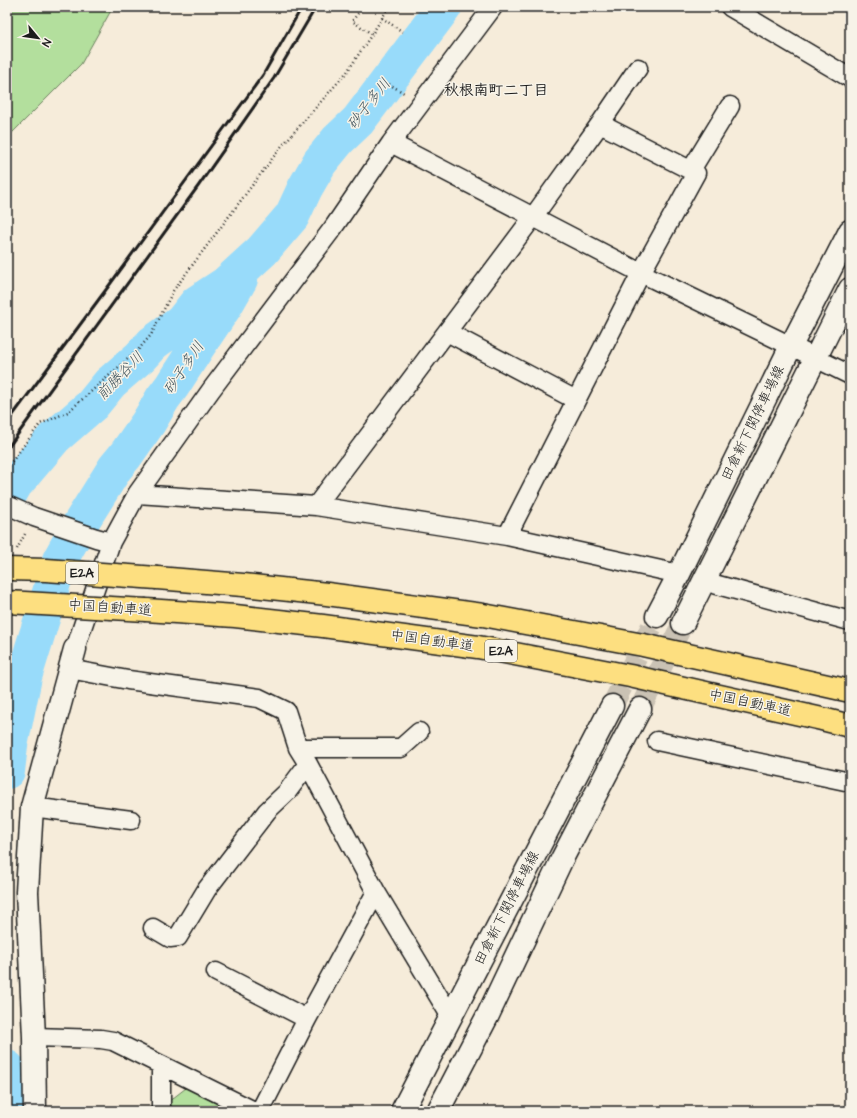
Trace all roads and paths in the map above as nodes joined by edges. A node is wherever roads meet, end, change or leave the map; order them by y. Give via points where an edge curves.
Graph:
1 (363, 7) edge
2 (389, 7) edge
3 (493, 7) edge
4 (730, 7) edge
5 (382, 18) junction
6 (403, 32) dead end
7 (372, 34) junction
8 (638, 68) dead end
9 (850, 78) edge
10 (389, 84) dead end
11 (409, 96) dead end
12 (730, 106) dead end
13 (600, 124) junction
14 (391, 143) junction
15 (691, 170) junction
16 (533, 217) junction
17 (850, 231) edge
18 (641, 274) junction
19 (850, 289) edge
20 (447, 332) junction
21 (791, 346) junction
22 (815, 357) junction
23 (850, 375) edge
24 (576, 400) junction
25 (7, 468) edge
26 (138, 494) junction
27 (316, 506) junction
28 (20, 511) edge
29 (507, 536) junction
30 (103, 540) junction
31 (17, 549) dead end
32 (7, 569) edge
33 (679, 574) junction
34 (703, 582) junction
35 (7, 602) edge
36 (657, 616) tunnel mouth
37 (850, 621) edge
38 (683, 623) tunnel mouth
39 (72, 659) junction
40 (850, 691) edge
41 (612, 706) tunnel mouth
42 (640, 709) tunnel mouth
43 (850, 726) edge
44 (419, 732) dead end
45 (656, 741) dead end
46 (298, 748) junction
47 (308, 764) junction
48 (850, 782) edge
49 (32, 807) junction
50 (131, 820) dead end
51 (376, 892) junction
52 (153, 928) dead end
53 (216, 972) dead end
54 (451, 1017) junction
55 (306, 1018) junction
56 (34, 1037) junction
57 (161, 1065) junction
58 (35, 1111) edge
59 (161, 1111) edge
60 (254, 1111) edge
61 (260, 1111) edge
62 (402, 1111) edge
63 (438, 1111) edge

1 - 7 path via 352,21
2 - 5 path
3 - 14 street
4 - 9 street
5 - 6 path
5 - 7 path
7 - 25 path via 347,72 281,147 173,291 151,335 138,350 68,412 40,424
8 - 13 street
10 - 11 path
12 - 15 street
13 - 15 street
13 - 16 street
14 - 16 street
14 - 26 street via 333,228 211,390
15 - 18 street via 696,173
16 - 18 street
16 - 20 street
17 - 21 main road, 田倉新下関停車場線
18 - 21 street
18 - 24 street
19 - 22 main road, 田倉新下関停車場線
20 - 24 street
20 - 27 street
21 - 22 street
21 - 33 main road, 田倉新下関停車場線
22 - 23 street
22 - 34 main road, 田倉新下関停車場線
24 - 29 street
26 - 27 street
26 - 30 street
27 - 29 street
28 - 30 street
28 - 31 path
29 - 33 street
30 - 39 street
32 - 40 highway, E2A, bridge via 243,584 484,615 643,644
33 - 36 main road, 田倉新下関停車場線
34 - 37 street
34 - 38 main road, 田倉新下関停車場線
35 - 43 highway, 中国自動車道 / E2A, bridge via 242,617 478,647 630,676
39 - 46 street via 128,680 259,698 286,711
39 - 49 main road
41 - 54 main road, 田倉新下関停車場線
42 - 63 main road, 田倉新下関停車場線 via 562,859 488,1015
44 - 46 street via 401,748
45 - 48 street
46 - 47 street
47 - 51 street
47 - 52 street via 207,889 178,937 170,938
49 - 50 street
49 - 56 main road via 27,892
51 - 54 street
51 - 55 street
53 - 55 street
54 - 62 main road, 田倉新下関停車場線
55 - 61 street
56 - 57 street via 113,1041
56 - 58 main road
57 - 59 street
57 - 60 street

